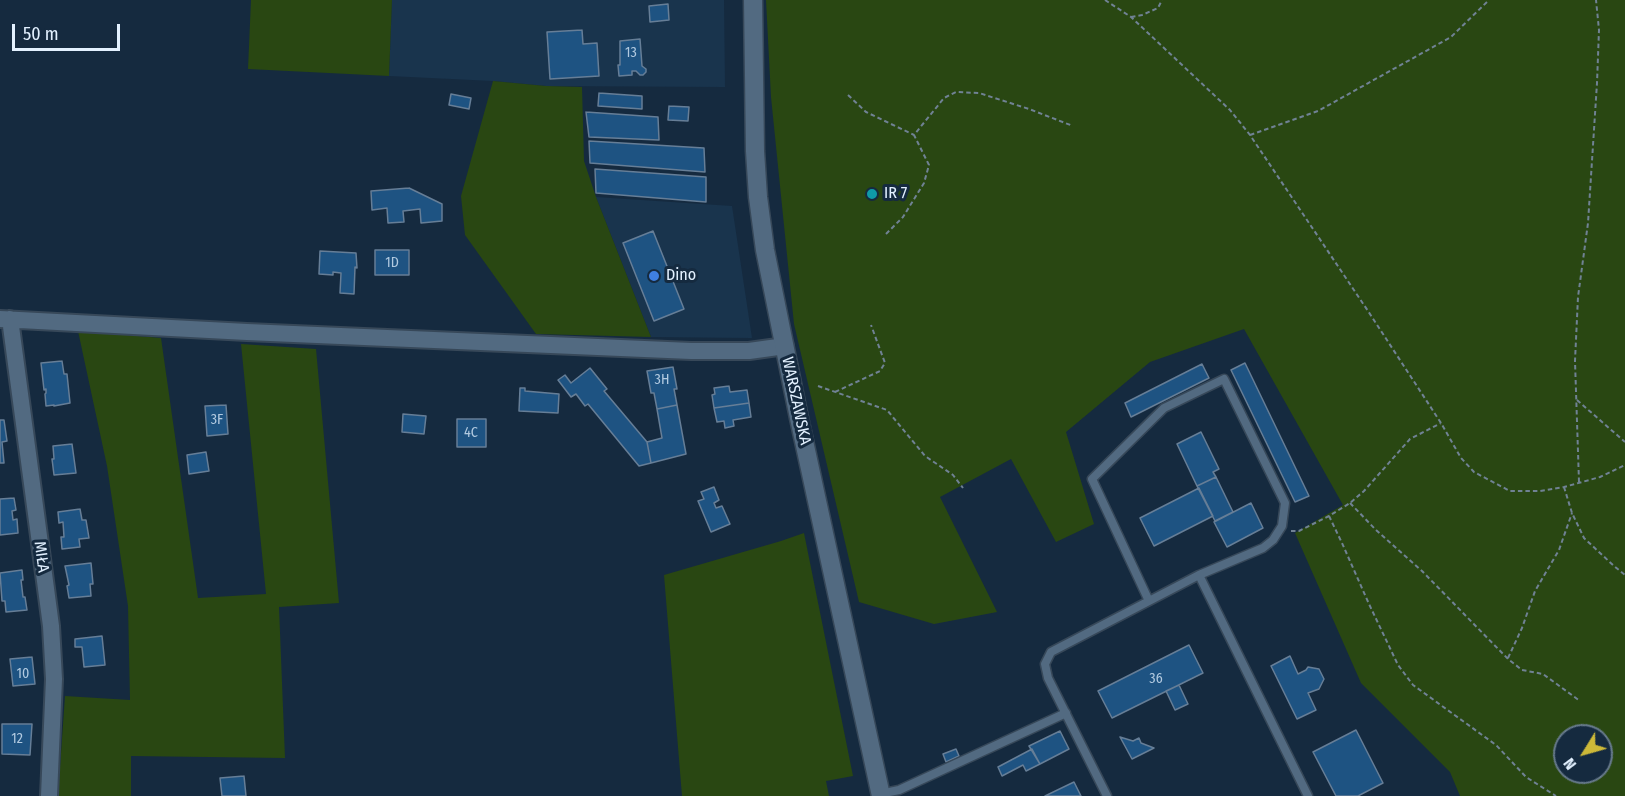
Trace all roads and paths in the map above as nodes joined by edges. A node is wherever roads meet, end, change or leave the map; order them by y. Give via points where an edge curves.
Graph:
1 (753, 0) edge
2 (1106, 0) edge
3 (1162, 0) edge
4 (1489, 0) edge
5 (1596, 0) edge
6 (1131, 17) junction
7 (848, 95) dead end
8 (1073, 126) dead end
9 (914, 135) junction
10 (1250, 135) junction
11 (886, 234) dead end
12 (5, 319) edge
13 (872, 325) dead end
14 (785, 346) junction
15 (818, 386) dead end
16 (835, 392) junction
17 (1577, 400) junction
18 (1441, 423) junction
19 (1625, 442) edge
20 (1625, 465) edge
21 (1579, 483) junction
22 (1563, 487) junction
23 (963, 488) dead end
24 (1350, 503) junction
25 (1572, 513) junction
26 (1329, 516) junction
27 (1282, 526) junction
28 (1625, 574) edge
29 (1199, 575) junction
30 (1149, 601) junction
31 (1508, 659) junction
32 (1580, 700) dead end
33 (1066, 713) junction
34 (880, 795) edge
35 (49, 796) edge
36 (1107, 796) edge
37 (1308, 796) edge
38 (1556, 796) edge

1 - 14 main road, WARSZAWSKA via 758,197
2 - 6 path
3 - 6 path via 1158,8
4 - 10 path via 1451,37 1318,111
5 - 17 path via 1597,83 1588,223 1578,297
6 - 10 path via 1230,110
7 - 9 path via 866,112
8 - 9 path via 979,93 956,92 944,98
9 - 11 path via 929,165 924,183 903,217
10 - 18 path
12 - 14 street via 691,351 749,351
12 - 35 street, MIŁA via 51,626 54,680
13 - 16 path via 885,363 880,371
14 - 34 main road, WARSZAWSKA
15 - 16 path
16 - 23 path via 887,410 925,456 953,475
17 - 19 path
17 - 21 path
18 - 22 path via 1461,458 1486,480 1510,491
18 - 24 path via 1410,439
20 - 21 path
21 - 22 path
22 - 25 path
24 - 26 path
24 - 31 path
25 - 28 path via 1584,538
25 - 31 path
26 - 27 path via 1299,531 1288,531
26 - 38 path via 1398,665 1413,685 1496,746 1526,777
27 - 29 lane via 1263,548
27 - 30 lane via 1285,503 1224,379 1164,408 1092,478
29 - 30 lane
29 - 37 lane
30 - 33 lane via 1051,652 1046,664 1048,678
31 - 32 path via 1522,670 1544,674
33 - 34 lane via 899,790
33 - 36 lane

